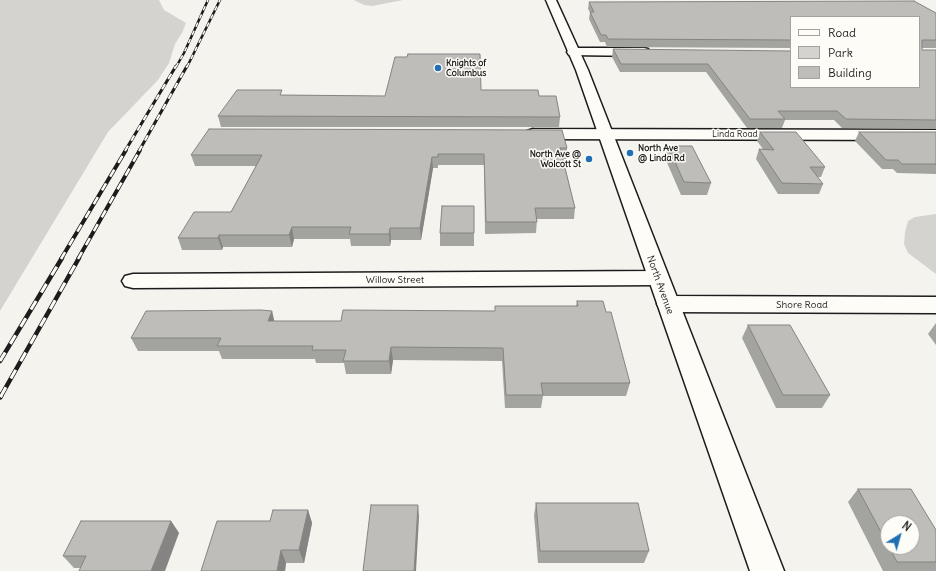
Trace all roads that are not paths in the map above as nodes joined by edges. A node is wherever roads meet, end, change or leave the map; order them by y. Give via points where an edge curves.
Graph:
1 (551, 0) edge
2 (573, 52) junction
3 (656, 52) edge
4 (519, 134) edge
5 (606, 134) junction
6 (936, 135) edge
7 (658, 278) junction
8 (133, 281) dead end
9 (668, 304) junction
10 (936, 305) edge
11 (767, 571) edge

1 - 2 street, North Avenue
2 - 3 street
2 - 5 street, North Avenue
4 - 5 street, Linda Road
5 - 6 street, Linda Road
5 - 7 street, North Avenue
7 - 8 street, Willow Street
7 - 9 street, North Avenue
9 - 10 street, Shore Road
9 - 11 street, North Avenue

